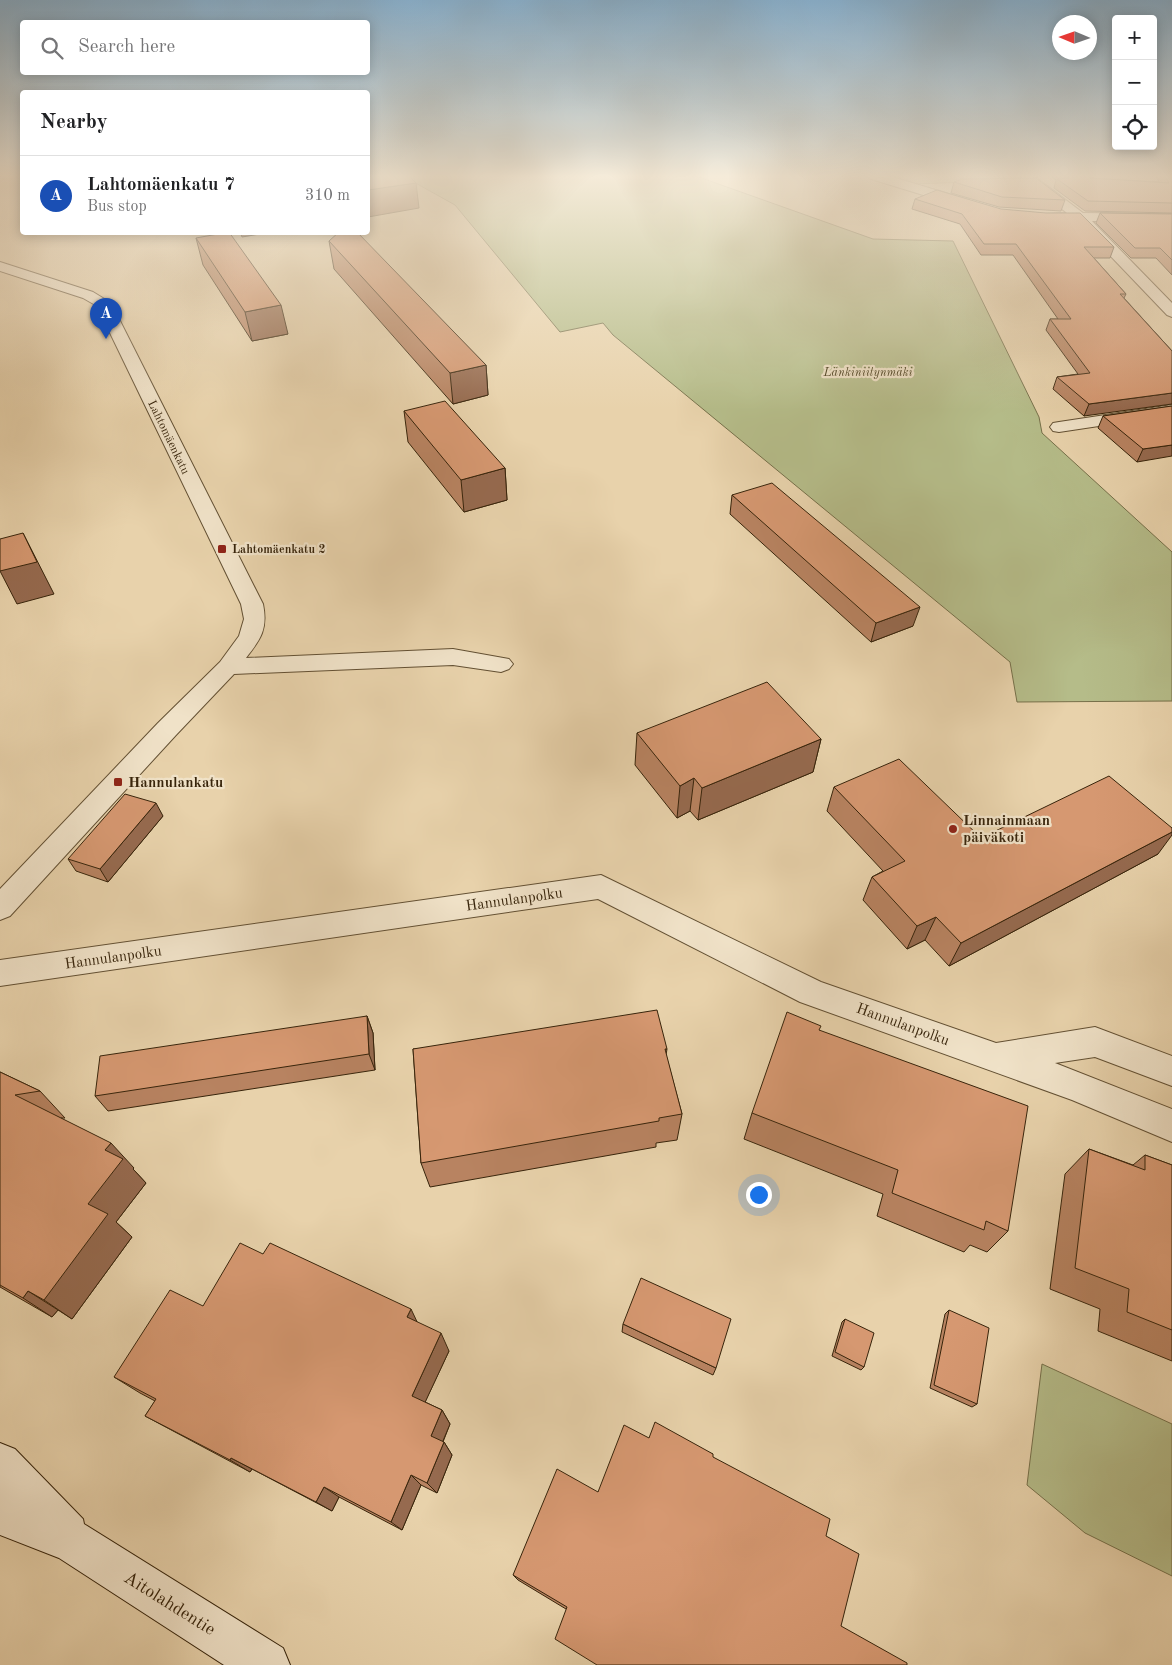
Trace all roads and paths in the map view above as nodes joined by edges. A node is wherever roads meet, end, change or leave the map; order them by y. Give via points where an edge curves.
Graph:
1 (1116, 254) edge
2 (0, 266) edge
3 (1172, 312) edge
4 (1172, 410) edge
5 (1059, 427) dead end
6 (501, 664) dead end
7 (228, 667) junction
8 (0, 908) edge
9 (0, 973) edge
10 (996, 1058) junction
11 (1172, 1071) edge
12 (1172, 1126) edge
13 (0, 1464) edge
14 (0, 1513) edge
15 (73, 1541) junction
16 (266, 1665) edge

1 - 3 street
2 - 7 street, Lahtomäenkatu via 103,303 252,604 254,619 250,637
4 - 5 street
6 - 7 street via 453,657
7 - 8 street
9 - 10 street, Hannulanpolku via 601,887 811,992
10 - 11 street, Hannulanpolku via 1094,1042
10 - 12 street, Hannulanpolku via 1079,1087
13 - 15 street, Aitolahdentie
14 - 15 street, Aitolahdentie
15 - 16 street, Aitolahdentie

